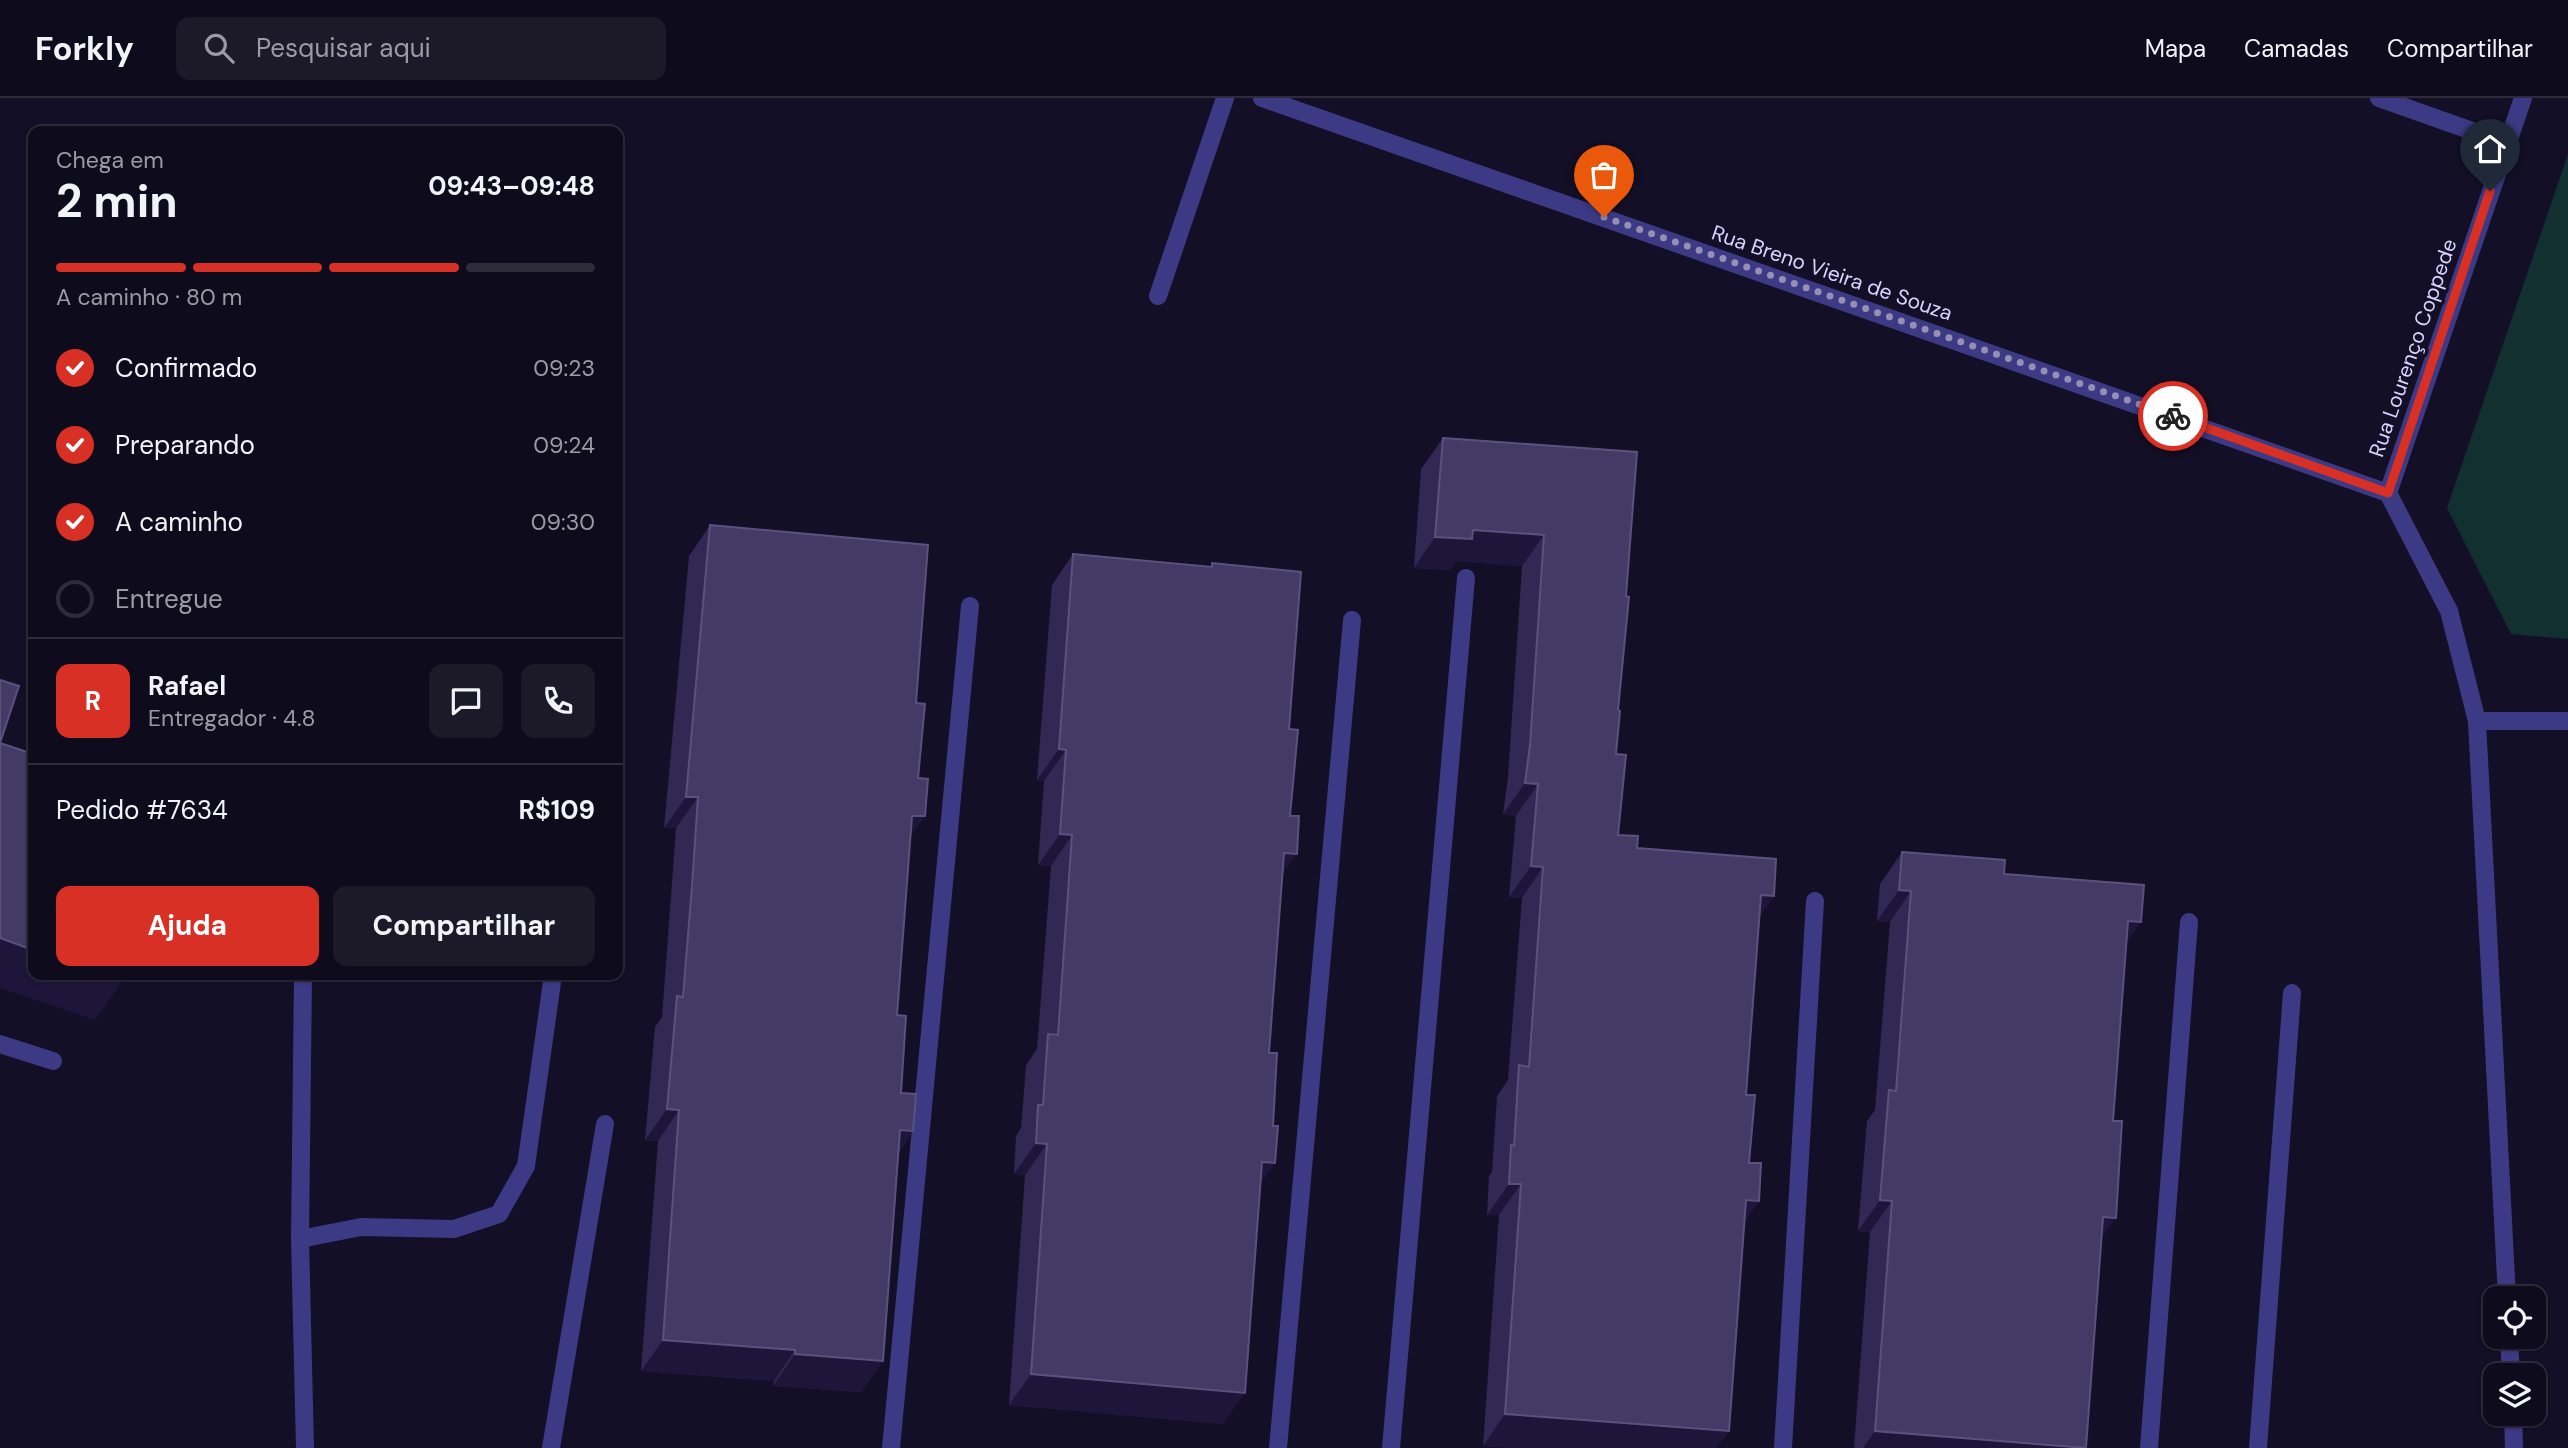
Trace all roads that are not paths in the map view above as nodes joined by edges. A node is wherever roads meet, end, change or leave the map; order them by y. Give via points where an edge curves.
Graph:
1 (1224, 98) edge
2 (1262, 98) edge
3 (2379, 98) edge
4 (2523, 98) edge
5 (2507, 143) junction
6 (1158, 296) dead end
7 (2388, 493) junction
8 (1466, 578) edge
9 (970, 606) dead end
10 (1352, 620) dead end
11 (2477, 721) junction
12 (2568, 721) edge
13 (1815, 901) dead end
14 (2189, 922) dead end
15 (303, 980) edge
16 (552, 980) edge
17 (2292, 993) dead end
18 (0, 1044) edge
19 (53, 1061) dead end
20 (605, 1124) dead end
21 (300, 1239) junction
22 (2506, 1286) edge
23 (2513, 1426) edge
24 (305, 1448) edge
25 (551, 1448) edge
26 (891, 1448) edge
27 (1278, 1448) edge
28 (1391, 1448) edge
29 (1783, 1448) edge
30 (2150, 1448) edge
31 (2258, 1448) edge
32 (2514, 1448) edge

1 - 6 street
2 - 7 street, Rua Breno Vieira de Souza
3 - 5 street
4 - 5 street, Rua Lourenço Coppede
5 - 7 street, Rua Lourenço Coppede
7 - 11 street via 2449,611
8 - 28 street
9 - 26 street
10 - 27 street
11 - 12 street
11 - 22 street
13 - 29 street
14 - 30 street
15 - 21 street
16 - 21 street via 526,1166 499,1214 454,1229 360,1227
17 - 31 street
18 - 19 street
20 - 25 street
21 - 24 street
23 - 32 street

